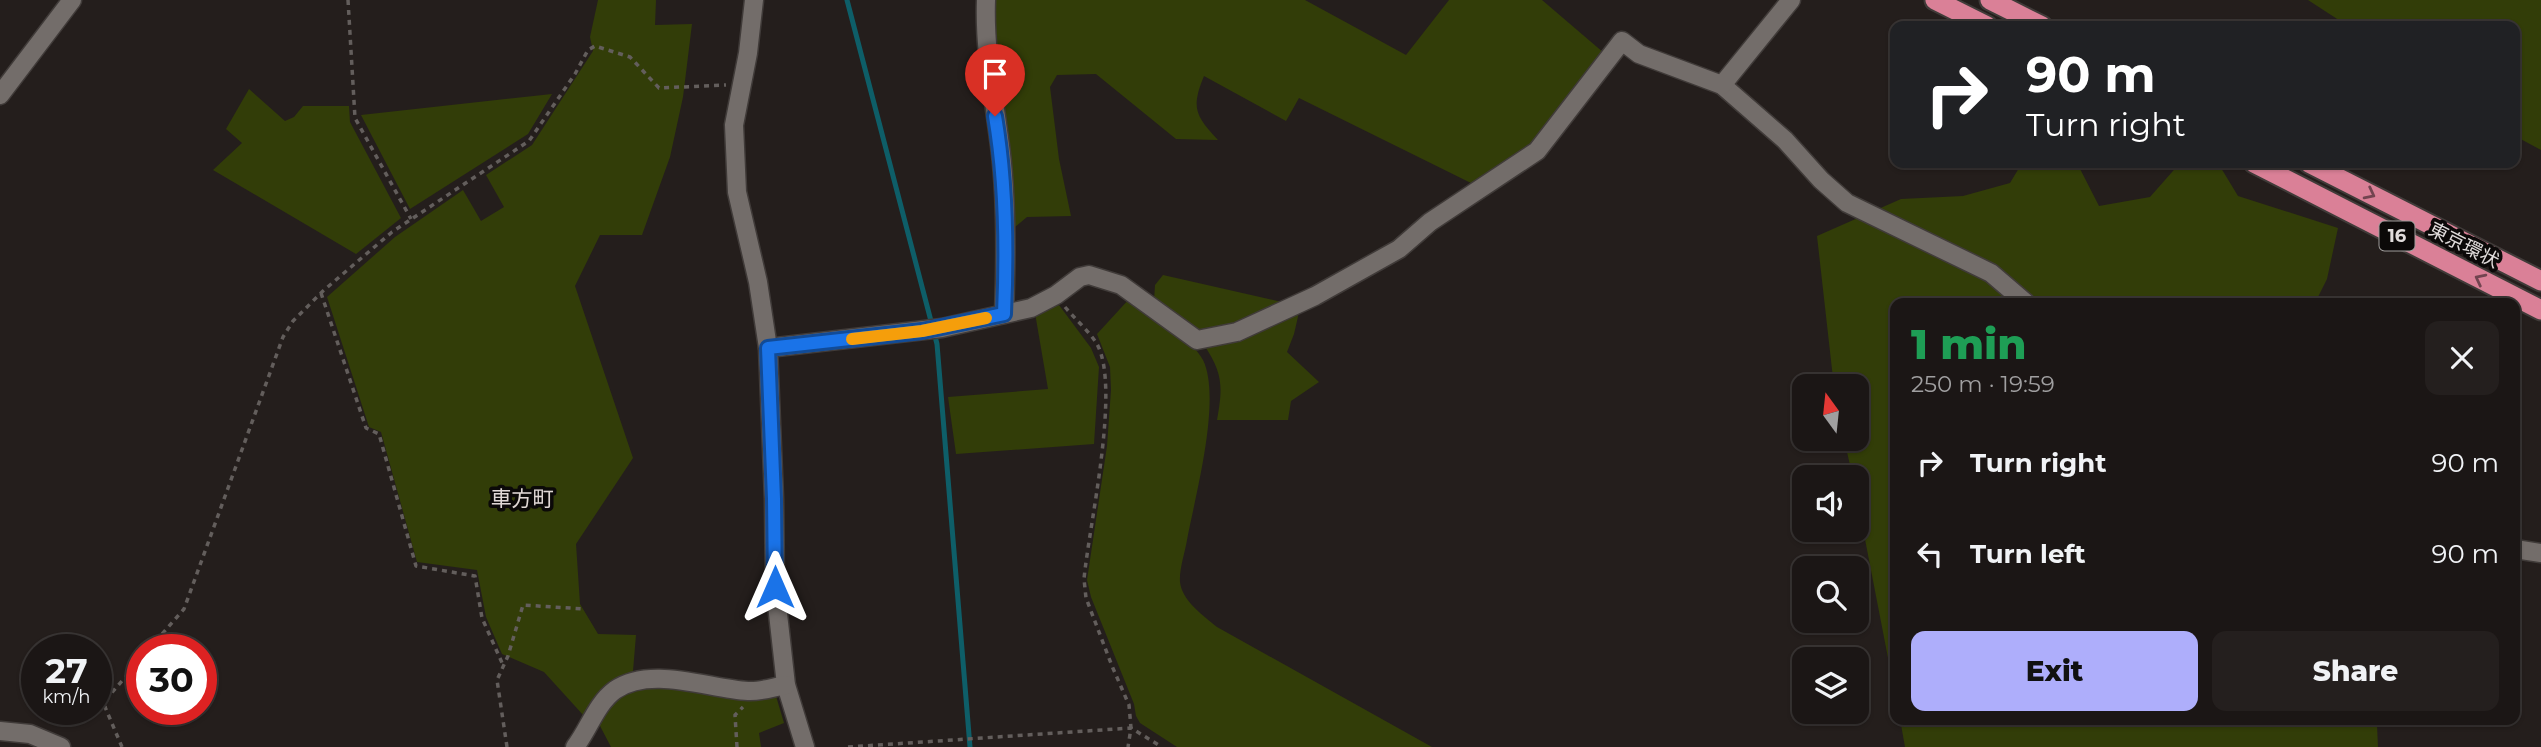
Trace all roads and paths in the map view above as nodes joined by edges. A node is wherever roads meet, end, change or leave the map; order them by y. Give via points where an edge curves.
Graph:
1 (72, 0) edge
2 (348, 0) edge
3 (754, 0) edge
4 (986, 0) edge
5 (1791, 0) edge
6 (1935, 0) edge
7 (1990, 0) edge
8 (1977, 21) edge
9 (2032, 21) edge
10 (741, 84) junction
11 (1722, 85) junction
12 (0, 95) edge
13 (2264, 168) edge
14 (2319, 168) edge
15 (411, 219) junction
16 (2541, 281) edge
17 (321, 293) junction
18 (1056, 295) junction
19 (2020, 298) edge
20 (2518, 298) edge
21 (2520, 299) edge
22 (2541, 310) edge
23 (1004, 314) junction
24 (768, 348) junction
25 (2520, 550) edge
26 (2541, 553) edge
27 (584, 609) dead end
28 (162, 634) edge
29 (503, 666) junction
30 (126, 676) edge
31 (786, 685) junction
32 (742, 690) junction
33 (1131, 728) junction
34 (0, 731) edge
35 (61, 747) edge
36 (122, 747) edge
37 (507, 747) edge
38 (575, 747) edge
39 (737, 747) edge
40 (804, 747) edge
41 (848, 747) edge
42 (1128, 747) edge
43 (1162, 747) edge

1 - 12 street
2 - 15 path via 355,118
3 - 10 street
4 - 23 street via 985,36 1004,194
5 - 11 street
6 - 8 highway
7 - 9 highway
10 - 15 path via 659,88 629,57 594,46 529,141
10 - 24 street via 734,125 737,192
11 - 18 street via 1639,54 1622,41 1537,151 1359,273 1237,332 1197,340 1121,285 1088,275
11 - 19 street via 1847,203 1992,273
20 -> 13 highway, 東京環状 / 16
14 -> 16 highway, 東京環状 / 16
15 - 17 path
17 - 28 path via 283,337 184,609
17 - 29 path via 366,428 379,434 416,566 475,576 482,618
18 - 23 street via 1031,308
18 - 33 path via 1097,344 1105,368 1107,390 1084,579 1086,598 1129,705
22 -> 21 highway, 東京環状 / 16
23 - 24 street via 922,331
24 - 31 street via 775,587
25 - 26 street
27 - 29 path via 523,604
29 - 37 path via 497,680
30 - 36 path via 107,697 105,707
31 - 32 street
31 - 40 street
32 - 38 street via 703,683 632,681 600,705
32 - 39 path via 745,705 735,715
33 - 41 path
33 - 42 path
33 - 43 path
34 - 35 street via 30,734

